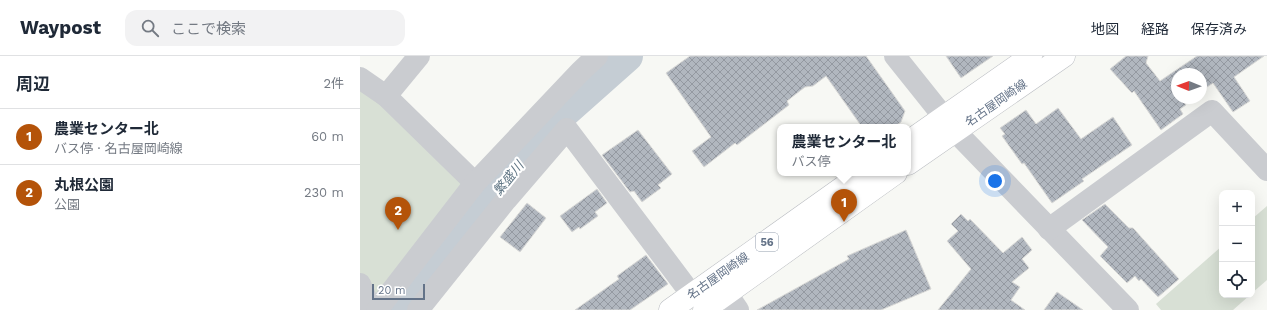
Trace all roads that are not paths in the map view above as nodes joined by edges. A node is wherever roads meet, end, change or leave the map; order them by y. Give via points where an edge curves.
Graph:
1 (419, 56) edge
2 (597, 56) edge
3 (895, 56) edge
4 (1031, 56) edge
5 (1064, 56) edge
6 (360, 78) edge
7 (386, 96) junction
8 (949, 124) junction
9 (911, 141) edge
10 (911, 161) edge
11 (1267, 170) edge
12 (859, 176) edge
13 (892, 176) edge
14 (476, 184) junction
15 (1049, 229) junction
16 (360, 284) edge
17 (698, 302) edge
18 (732, 302) edge
19 (371, 310) edge
20 (377, 310) edge
21 (418, 310) edge
22 (670, 310) edge
23 (1128, 310) edge

1 - 7 street
2 - 14 street
3 - 8 street
4 - 8 main road, 名古屋岡崎線
5 - 8 main road, 名古屋岡崎線
6 - 7 street
7 - 14 street
8 - 9 main road, 名古屋岡崎線
8 - 10 main road, 名古屋岡崎線
8 - 15 street
11 - 15 street via 1212,111
12 - 17 main road, 名古屋岡崎線 / 56
13 - 18 main road, 名古屋岡崎線 / 56
14 - 20 street
15 - 23 street
16 - 19 street
17 - 18 main road, 名古屋岡崎線 / 56
17 - 21 street via 567,128
17 - 22 main road, 名古屋岡崎線 / 56

